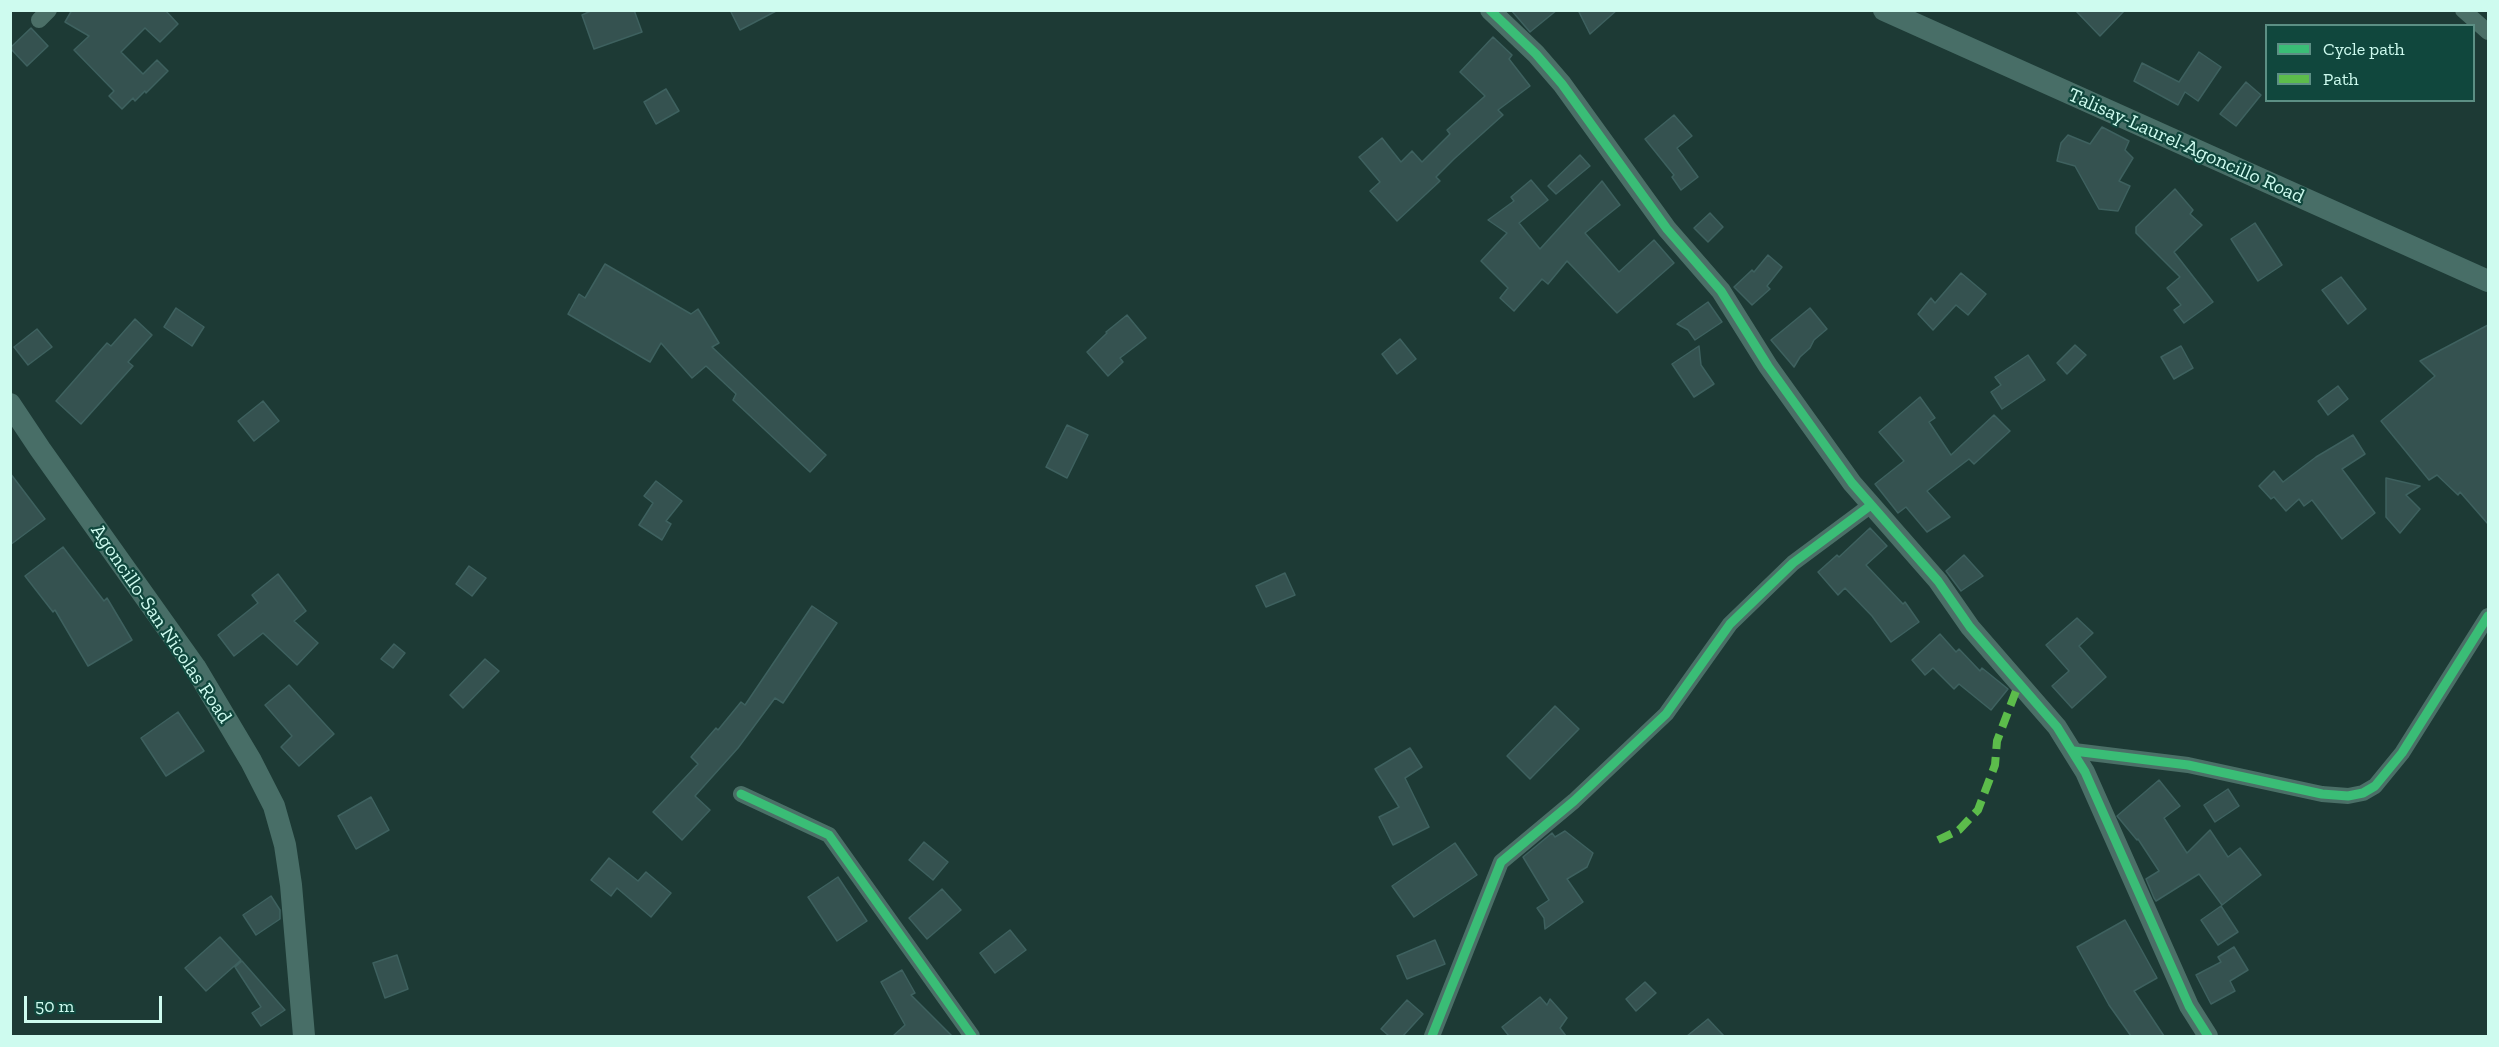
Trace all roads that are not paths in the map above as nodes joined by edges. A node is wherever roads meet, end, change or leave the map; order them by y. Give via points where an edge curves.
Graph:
1 (1490, 10) edge
2 (1884, 10) edge
3 (2463, 10) edge
4 (2488, 32) edge
5 (2488, 281) edge
6 (10, 404) edge
7 (1871, 505) junction
8 (2488, 616) edge
9 (2074, 751) junction
10 (741, 794) dead end
11 (304, 1036) edge
12 (972, 1036) edge
13 (1432, 1036) edge
14 (2208, 1036) edge

1 - 7 street via 1562,84 1667,229 1721,291 1768,366
2 - 5 main road, Talisay-Laurel-Agoncillo Road
3 - 4 street
6 - 11 main road, Agoncillo-San Nicolas Road via 195,667 274,806 291,885
7 - 9 street via 1938,581 1970,627 2036,701
7 - 13 street via 1793,563 1730,624 1666,714 1574,801 1501,862
8 - 9 street via 2403,753 2375,786 2363,793 2322,794 2188,765
9 - 14 street via 2190,1006
10 - 12 street via 829,835

